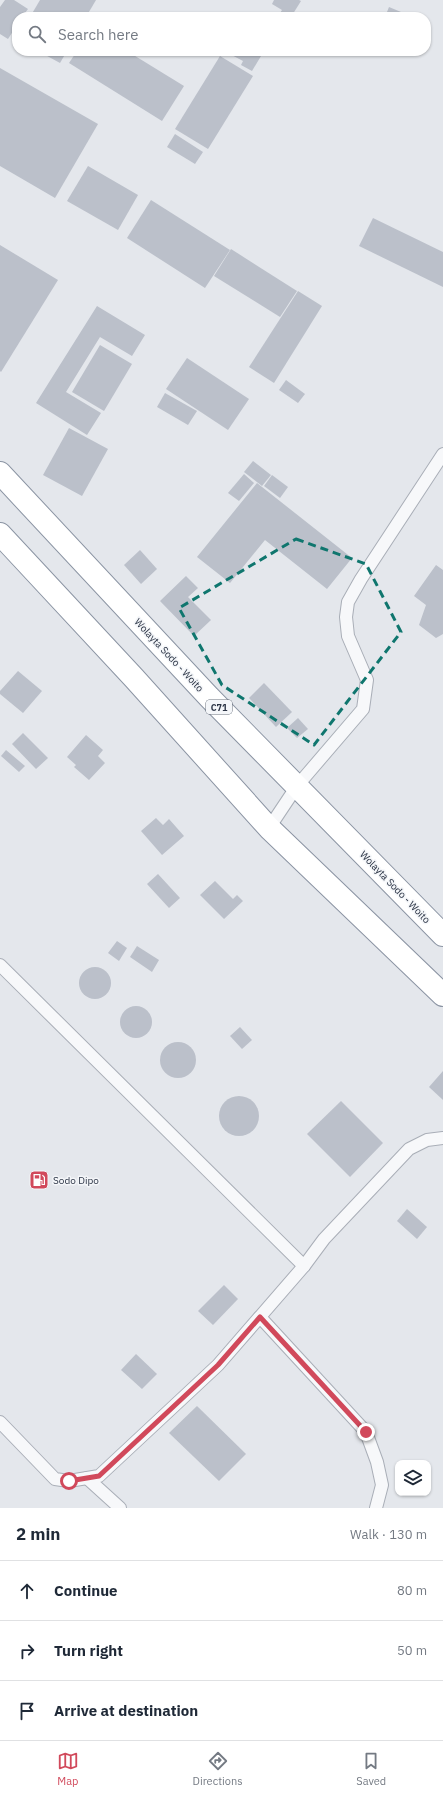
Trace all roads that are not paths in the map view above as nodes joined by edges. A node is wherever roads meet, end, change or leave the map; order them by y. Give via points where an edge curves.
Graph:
1 (443, 454) edge
2 (0, 473) edge
3 (0, 534) edge
4 (297, 786) junction
5 (269, 828) junction
6 (443, 935) edge
7 (0, 965) edge
8 (443, 995) edge
9 (443, 1138) edge
10 (304, 1266) junction
11 (260, 1317) junction
12 (0, 1422) edge
13 (87, 1478) junction
14 (120, 1508) edge
15 (376, 1508) edge

1 - 4 lane via 348,602 348,636 367,680 362,709
2 - 4 highway, Wolayta Sodo - Woito / C71 via 209,697
3 - 5 highway via 129,672
4 - 5 lane
4 - 6 highway, Wolayta Sodo - Woito / C71
5 - 8 highway
7 - 10 lane
9 - 10 lane via 427,1140 409,1149 324,1239
10 - 11 lane
11 - 13 lane via 213,1371 99,1476
11 - 15 lane via 366,1432 382,1484
12 - 13 lane via 55,1479 69,1481
13 - 14 lane

